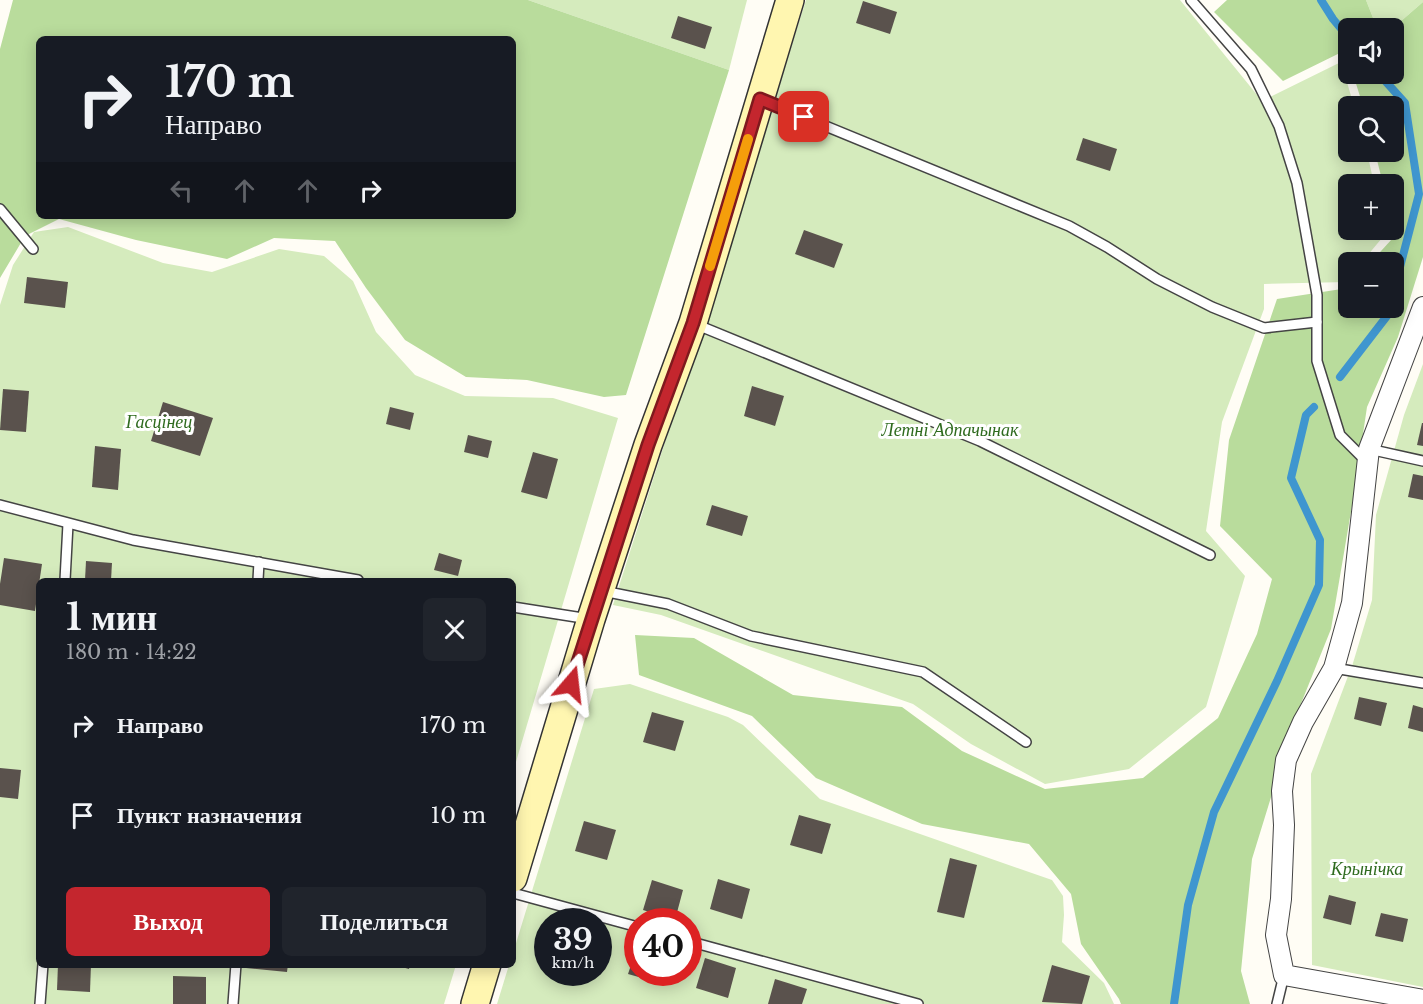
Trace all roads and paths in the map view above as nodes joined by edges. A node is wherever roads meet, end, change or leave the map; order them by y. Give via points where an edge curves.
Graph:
1 (790, 0) edge
2 (1191, 0) edge
3 (760, 99) junction
4 (0, 209) edge
5 (33, 249) dead end
6 (1423, 307) edge
7 (1317, 322) junction
8 (693, 323) junction
9 (1367, 455) junction
10 (1423, 461) edge
11 (0, 505) edge
12 (68, 524) junction
13 (1210, 555) dead end
14 (259, 562) junction
15 (65, 578) edge
16 (258, 578) edge
17 (347, 578) edge
18 (600, 590) junction
19 (516, 607) edge
20 (591, 619) junction
21 (1334, 668) junction
22 (1423, 683) edge
23 (1026, 742) dead end
24 (516, 868) edge
25 (516, 894) edge
26 (624, 923) edge
27 (702, 945) edge
28 (43, 968) edge
29 (236, 968) edge
30 (486, 968) edge
31 (1284, 975) junction
32 (1423, 1000) edge
33 (40, 1004) edge
34 (233, 1004) edge
35 (475, 1004) edge
36 (918, 1004) edge
37 (1277, 1004) edge

1 - 3 street
2 - 7 lane via 1251,69 1279,126 1297,183 1317,295
3 - 7 lane via 1069,226 1157,279 1264,328
3 - 8 street
4 - 5 lane
6 - 9 street
7 - 9 lane via 1317,361 1340,435
8 - 13 lane via 980,441
8 - 18 street
9 - 10 lane
9 - 21 street via 1352,603
11 - 12 lane
12 - 14 lane via 133,540
12 - 15 lane
14 - 16 lane
14 - 17 lane
18 - 20 street
18 - 23 lane via 668,604 751,636 923,672
19 - 20 lane
20 - 24 street
21 - 22 lane
21 - 31 street via 1286,760 1276,934
25 - 26 lane
27 - 36 lane
28 - 33 lane
29 - 34 lane
30 - 35 street
31 - 32 street
31 - 37 lane

